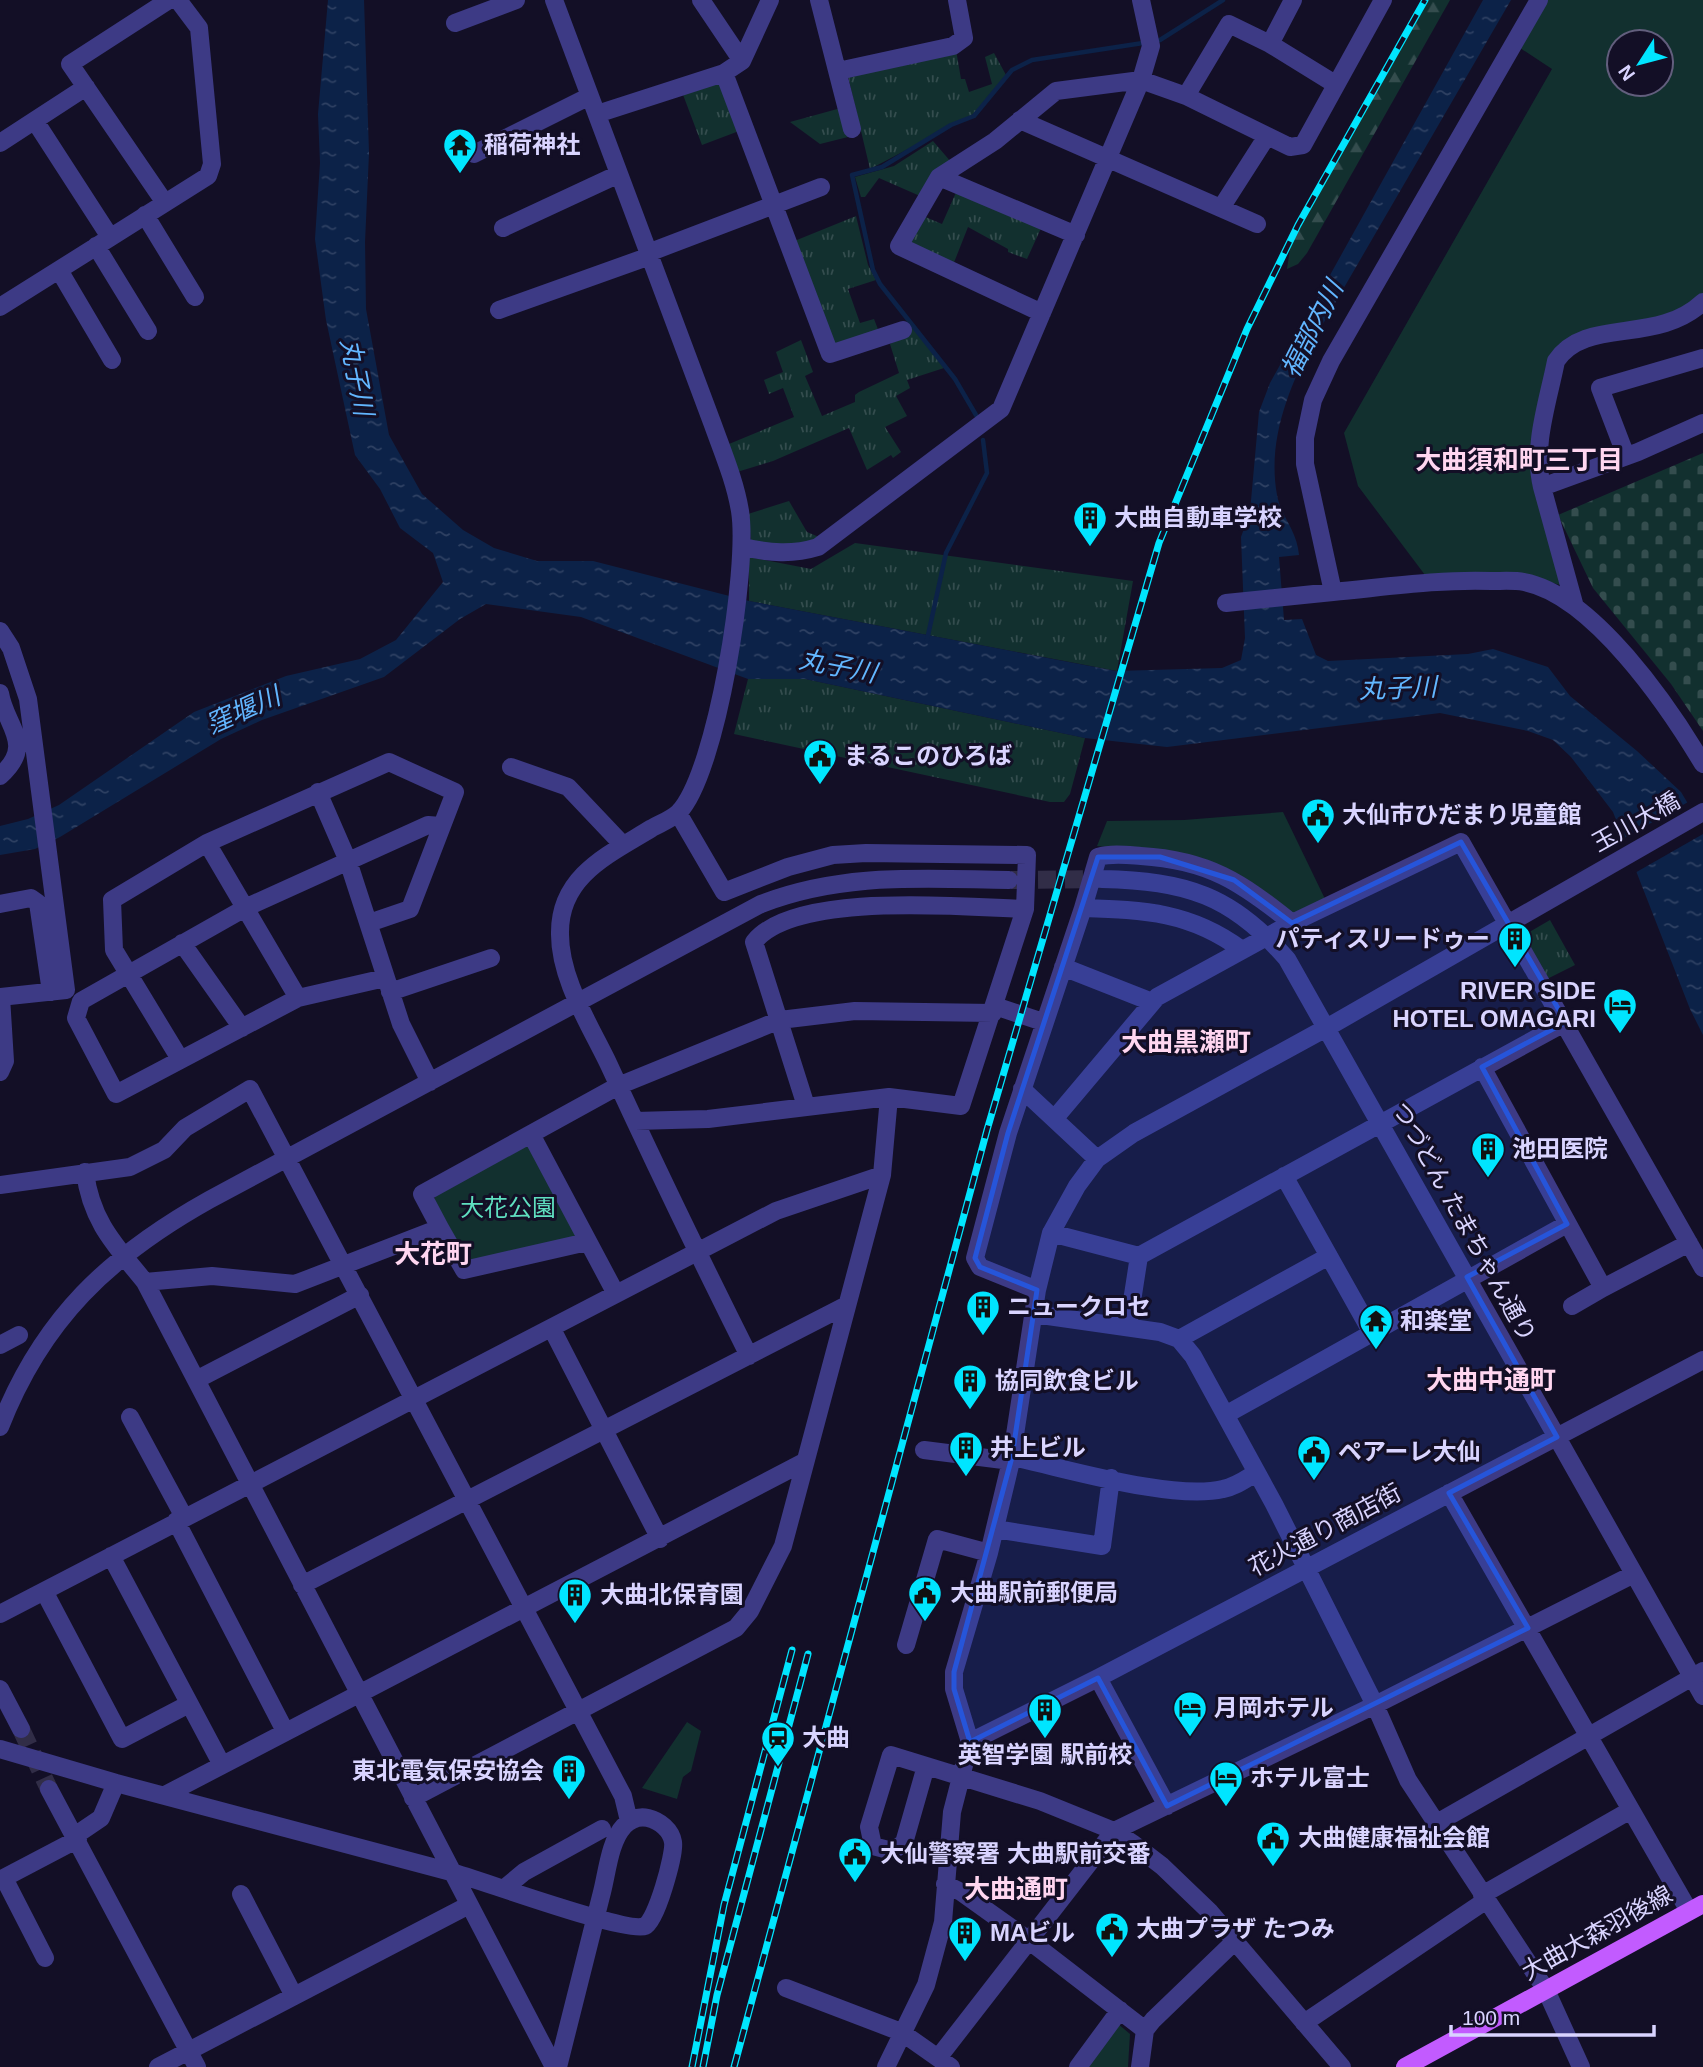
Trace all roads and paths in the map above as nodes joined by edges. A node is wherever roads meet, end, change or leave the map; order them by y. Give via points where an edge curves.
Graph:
1 (169, 0) edge
2 (178, 0) edge
3 (516, 0) edge
4 (554, 0) edge
5 (701, 0) edge
6 (770, 0) edge
7 (819, 0) edge
8 (957, 0) edge
9 (1140, 0) edge
10 (1293, 0) edge
11 (1383, 0) edge
12 (1539, 0) edge
13 (455, 23) dead end
14 (1270, 44) junction
15 (741, 61) junction
16 (838, 71) junction
17 (723, 73) junction
18 (1141, 80) junction
19 (1335, 83) junction
20 (86, 88) junction
21 (590, 96) junction
22 (1186, 96) junction
23 (597, 114) junction
24 (1020, 120) junction
25 (35, 121) junction
26 (852, 129) dead end
27 (1267, 136) junction
28 (0, 143) edge
29 (474, 154) dead end
30 (1107, 160) junction
31 (619, 174) junction
32 (939, 177) junction
33 (821, 187) dead end
34 (165, 203) junction
35 (774, 205) junction
36 (1221, 208) junction
37 (145, 215) junction
38 (1257, 224) dead end
39 (503, 228) dead end
40 (1076, 235) junction
41 (103, 242) junction
42 (649, 255) junction
43 (58, 270) junction
44 (195, 297) dead end
45 (1703, 302) edge
46 (0, 307) edge
47 (499, 310) dead end
48 (1042, 313) junction
49 (903, 330) dead end
50 (148, 331) dead end
51 (1703, 358) edge
52 (112, 360) dead end
53 (1703, 423) edge
54 (1626, 456) junction
55 (1542, 488) junction
56 (743, 547) junction
57 (1333, 592) junction
58 (1226, 603) dead end
59 (1574, 607) junction
60 (0, 631) edge
61 (21, 679) junction
62 (0, 692) edge
63 (1703, 764) edge
64 (511, 767) dead end
65 (0, 776) edge
66 (318, 792) junction
67 (1703, 812) edge
68 (678, 813) junction
69 (441, 826) junction
70 (207, 843) junction
71 (622, 844) junction
72 (348, 861) junction
73 (1102, 879) tunnel mouth
74 (1009, 880) tunnel mouth
75 (0, 904) edge
76 (247, 907) junction
77 (1083, 908) junction
78 (1025, 909) junction
79 (1509, 922) junction
80 (369, 923) junction
81 (1292, 923) junction
82 (1268, 936) junction
83 (183, 943) junction
84 (1242, 950) junction
85 (491, 958) dead end
86 (1063, 967) junction
87 (128, 974) junction
88 (387, 985) junction
89 (66, 994) junction
90 (0, 997) edge
91 (298, 998) junction
92 (1152, 1002) junction
93 (580, 1003) junction
94 (994, 1009) junction
95 (780, 1020) junction
96 (1043, 1022) junction
97 (1566, 1022) junction
98 (1328, 1027) junction
99 (242, 1028) junction
100 (180, 1059) junction
101 (1482, 1068) junction
102 (0, 1072) edge
103 (430, 1082) junction
104 (618, 1086) junction
105 (1021, 1089) junction
106 (889, 1097) junction
107 (806, 1106) junction
108 (1055, 1118) junction
109 (635, 1121) junction
110 (1380, 1121) junction
111 (532, 1136) junction
112 (289, 1158) junction
113 (1097, 1159) junction
114 (85, 1172) junction
115 (882, 1175) junction
116 (1284, 1176) junction
117 (0, 1185) edge
118 (1567, 1224) junction
119 (440, 1228) junction
120 (1051, 1233) junction
121 (587, 1242) junction
122 (1689, 1243) junction
123 (697, 1252) junction
124 (123, 1256) junction
125 (1139, 1256) junction
126 (1329, 1256) junction
127 (346, 1265) junction
128 (1703, 1268) edge
129 (1467, 1278) junction
130 (145, 1282) junction
131 (1603, 1288) junction
132 (1037, 1290) junction
133 (616, 1294) junction
134 (360, 1295) junction
135 (845, 1306) junction
136 (1573, 1306) dead end
137 (1034, 1314) junction
138 (1128, 1327) junction
139 (552, 1329) junction
140 (1372, 1333) junction
141 (19, 1335) dead end
142 (1179, 1339) junction
143 (0, 1345) edge
144 (749, 1356) junction
145 (1703, 1360) edge
146 (196, 1380) junction
147 (413, 1399) junction
148 (1227, 1414) junction
149 (130, 1418) dead end
150 (0, 1427) edge
151 (606, 1429) junction
152 (1557, 1437) junction
153 (924, 1450) dead end
154 (1011, 1459) junction
155 (804, 1462) junction
156 (1256, 1472) junction
157 (1111, 1478) junction
158 (250, 1484) junction
159 (1449, 1493) junction
160 (467, 1499) junction
161 (180, 1519) junction
162 (995, 1529) junction
163 (660, 1539) junction
164 (989, 1553) junction
165 (111, 1556) junction
166 (1306, 1569) junction
167 (1634, 1574) junction
168 (302, 1585) junction
169 (44, 1591) junction
170 (524, 1610) junction
171 (0, 1614) edge
172 (1528, 1628) junction
173 (906, 1645) dead end
174 (1697, 1674) edge
175 (1098, 1678) junction
176 (0, 1689) edge
177 (359, 1694) junction
178 (1703, 1696) edge
179 (189, 1704) junction
180 (1374, 1705) junction
181 (578, 1710) junction
182 (21, 1729) tunnel mouth
183 (285, 1731) junction
184 (1587, 1737) junction
185 (970, 1742) junction
186 (0, 1749) edge
187 (222, 1765) junction
188 (926, 1766) junction
189 (960, 1777) junction
190 (116, 1783) junction
191 (49, 1789) tunnel mouth
192 (165, 1795) junction
193 (412, 1798) junction
194 (1167, 1807) junction
195 (1629, 1811) junction
196 (629, 1821) junction
197 (1435, 1824) junction
198 (602, 1829) dead end
199 (1114, 1831) junction
200 (77, 1837) junction
201 (451, 1872) junction
202 (2, 1879) edge
203 (944, 1884) junction
204 (506, 1888) junction
205 (242, 1894) dead end
206 (1484, 1898) junction
207 (469, 1905) junction
208 (1696, 1907) edge
209 (596, 1918) junction
210 (1027, 1939) junction
211 (1234, 1942) junction
212 (46, 1958) dead end
213 (786, 1989) dead end
214 (1546, 1990) junction
215 (294, 1996) junction
216 (1120, 2010) junction
217 (1304, 2023) junction
218 (1145, 2030) junction
219 (901, 2032) junction
220 (193, 2059) edge
221 (944, 2062) edge
222 (158, 2067) edge
223 (556, 2067) edge
224 (886, 2067) edge
225 (1078, 2067) edge
226 (1140, 2067) edge
227 (1342, 2067) edge
228 (1405, 2067) edge
229 (1581, 2067) edge

1 - 20 street via 70,64
2 - 34 street via 199,28 212,164 208,176
3 - 13 street
4 - 21 street
5 - 15 street
6 - 15 street
7 - 16 street
8 - 16 street via 964,38 953,46
9 - 18 street via 1151,46
10 - 14 street
11 - 19 street
12 - 57 street via 1331,361 1313,400 1305,464
14 - 19 street
14 - 22 street via 1228,24
15 - 17 street
16 - 26 street
17 - 23 street
17 - 35 street
18 - 22 street
18 - 24 street via 1056,91
18 - 30 street
19 - 27 street via 1303,145 1290,147
20 - 25 street
20 - 34 street
21 - 23 street
21 - 29 street
22 - 27 street
23 - 31 street
24 - 30 street
24 - 32 street
25 - 28 street
25 - 41 street
27 - 36 street
30 - 36 street
30 - 40 street
31 - 39 street
31 - 42 street
32 - 40 street
32 - 48 street via 899,246
33 - 35 street
34 - 37 street
35 - 42 street
35 - 49 street via 830,355
36 - 38 street
37 - 41 street
37 - 44 street
40 - 48 street
41 - 43 street
41 - 50 street
42 - 47 street
42 - 56 street via 735,490
43 - 46 street
43 - 52 street
45 - 55 street via 1669,324 1586,337 1564,349 1556,361 1539,448
48 - 56 street via 1001,409 986,423 818,547 798,553
51 - 54 street via 1600,388
53 - 54 street
54 - 55 street
55 - 59 street
56 - 68 street via 742,581 715,723 696,789
57 - 58 street
57 - 59 street via 1458,579 1524,582 1555,593
59 - 63 street via 1647,681
60 - 61 street
61 - 62 street
61 - 89 street via 41,778
62 - 65 street via 18,741 15,755
64 - 71 street via 568,787
66 - 69 street via 389,762 454,792
66 - 70 street
66 - 72 street
67 - 79 street, 玉川大橋
68 - 71 street
68 - 78 street via 724,892 833,855 1027,855
69 - 72 street via 428,825
69 - 80 street via 410,909
70 - 76 street
70 - 87 street via 112,900 114,950
71 - 93 street via 580,876 562,913 561,950
72 - 76 street
72 - 80 street
73 - 82 street, つづどん たまちゃん通り via 1154,880 1201,894 1245,916
74 - 93 street via 870,878 796,891 740,915
75 - 89 street via 31,898 38,903
76 - 83 street
76 - 91 street
77 - 81 street via 1098,857 1107,854 1192,864 1251,890
77 - 84 street via 1170,915 1200,924
77 - 86 street
78 - 94 street
78 - 95 street via 866,906 811,914 767,930 754,942
79 - 81 street via 1461,842
79 - 97 street
79 - 98 street, 玉川大橋
80 - 88 street
81 - 82 street
82 - 84 street
82 - 98 street, つづどん たまちゃん通り
83 - 87 street
83 - 99 street
84 - 92 street
85 - 88 street
86 - 92 street
86 - 96 street
87 - 89 street
87 - 100 street
88 - 91 street
88 - 103 street
89 - 90 street
89 - 100 street via 116,1094
90 - 102 street via 5,1061
91 - 99 street
92 - 108 street
93 - 103 street
93 - 104 street
94 - 95 street via 855,1011
94 - 96 street
94 - 106 street via 961,1106
95 - 104 street
95 - 107 street
96 - 105 street
97 - 101 street
97 - 122 street
98 - 110 street, つづどん たまちゃん通り
98 - 113 street, 玉川大橋 via 1134,1133
99 - 100 street
101 - 110 street
101 - 118 street
103 - 112 street
104 - 109 street
104 - 111 street
105 - 108 street
105 - 132 street via 975,1258 980,1267
106 - 107 street
106 - 115 street
107 - 109 street via 708,1119
108 - 113 street
109 - 123 street
110 - 116 street
110 - 129 street, つづどん たまちゃん通り
111 - 119 street via 422,1194
111 - 121 street
112 - 114 street via 250,1089 185,1128 164,1150 141,1162
112 - 124 street via 156,1230
112 - 127 street
113 - 120 street, 玉川大橋
114 - 117 street
114 - 124 street via 88,1197 99,1223
115 - 123 street via 776,1211
115 - 135 street
116 - 125 street
116 - 126 street
118 - 129 street
118 - 131 street
119 - 121 street via 464,1270
119 - 127 street
120 - 125 street
120 - 132 street, 玉川大橋
121 - 133 street
122 - 128 street
122 - 131 street
123 - 133 street
123 - 144 street
124 - 130 street
124 - 150 street via 67,1309 26,1371
125 - 138 street
126 - 140 street
126 - 142 street
127 - 130 street via 295,1284 212,1276
127 - 134 street
129 - 140 street
129 - 152 street, つづどん たまちゃん通り
130 - 146 street
131 - 136 street
132 - 137 street, 玉川大橋
133 - 139 street
134 - 146 street
134 - 147 street
135 - 144 street
135 - 155 street
137 - 138 street
137 - 154 street, 玉川大橋
138 - 142 street
139 - 147 street
139 - 151 street
140 - 148 street
141 - 143 street
142 - 148 street
144 - 151 street
145 - 152 street, 花火通り商店街
146 - 158 street
147 - 158 street
147 - 160 street
148 - 156 street
149 - 161 street
151 - 160 street
151 - 163 street
152 - 159 street, 花火通り商店街
152 - 167 street, つづどん たまちゃん通り
153 - 154 street
154 - 157 street
154 - 162 street, 玉川大橋
155 - 163 street
155 - 181 street via 783,1546 750,1611 736,1628
156 - 157 street via 1232,1487 1196,1492
156 - 166 street
157 - 162 street via 1102,1546
158 - 161 street
158 - 168 street
159 - 166 street, 花火通り商店街
159 - 172 street
160 - 168 street
160 - 170 street
161 - 165 street
161 - 183 street
162 - 164 street, 玉川大橋
163 - 170 street
164 - 173 street via 937,1539
164 - 185 street, 玉川大橋 via 954,1672 954,1689
165 - 169 street
165 - 179 street
166 - 175 street, 花火通り商店街
166 - 180 street
167 - 172 street
167 - 174 street, つづどん たまちゃん通り
168 - 177 street
169 - 171 street
169 - 179 street via 122,1738
170 - 177 street
170 - 181 street
172 - 180 street
172 - 184 street
174 - 178 street, つづどん たまちゃん通り
174 - 184 street
175 - 185 street, 花火通り商店街
175 - 194 street
176 - 182 street
177 - 183 street
177 - 193 street
179 - 187 street
180 - 194 street
180 - 197 street via 1408,1780
181 - 193 street
181 - 196 street via 623,1796
183 - 187 street
184 - 195 street
184 - 197 street
185 - 189 street
186 - 190 street
187 - 192 street
188 - 188 street via 904,1843 892,1851 879,1849 870,1840 869,1827 891,1755
188 - 189 street
189 - 199 street via 1040,1801
189 - 203 street
190 - 192 street
190 - 200 street via 101,1818
191 - 200 street
192 - 201 street
193 - 201 street
194 - 199 street
195 - 206 street
195 - 208 street
196 - 209 street via 616,1840
196 - 209 street via 638,1817 660,1823 670,1832 674,1846 653,1921 631,1928
197 - 206 street
198 - 204 street via 524,1872
199 - 210 street
199 - 211 street via 1163,1866
200 - 202 street
200 - 220 street
201 - 204 street
201 - 207 street
202 - 212 street
203 - 210 street
203 - 219 street via 943,1922 926,1985
204 - 209 street
205 - 215 street
206 - 214 street
206 - 217 street
207 - 215 street
207 - 223 street
208 - 214 main road, 大曲大森羽後線
209 - 223 street
210 - 216 street
210 - 221 street
211 - 217 street
211 - 218 street
213 - 219 street
214 - 228 main road, 大曲大森羽後線
214 - 229 street
215 - 220 street
216 - 218 street
216 - 225 street
217 - 227 street
218 - 226 street
219 - 221 street
219 - 224 street
220 - 222 street

